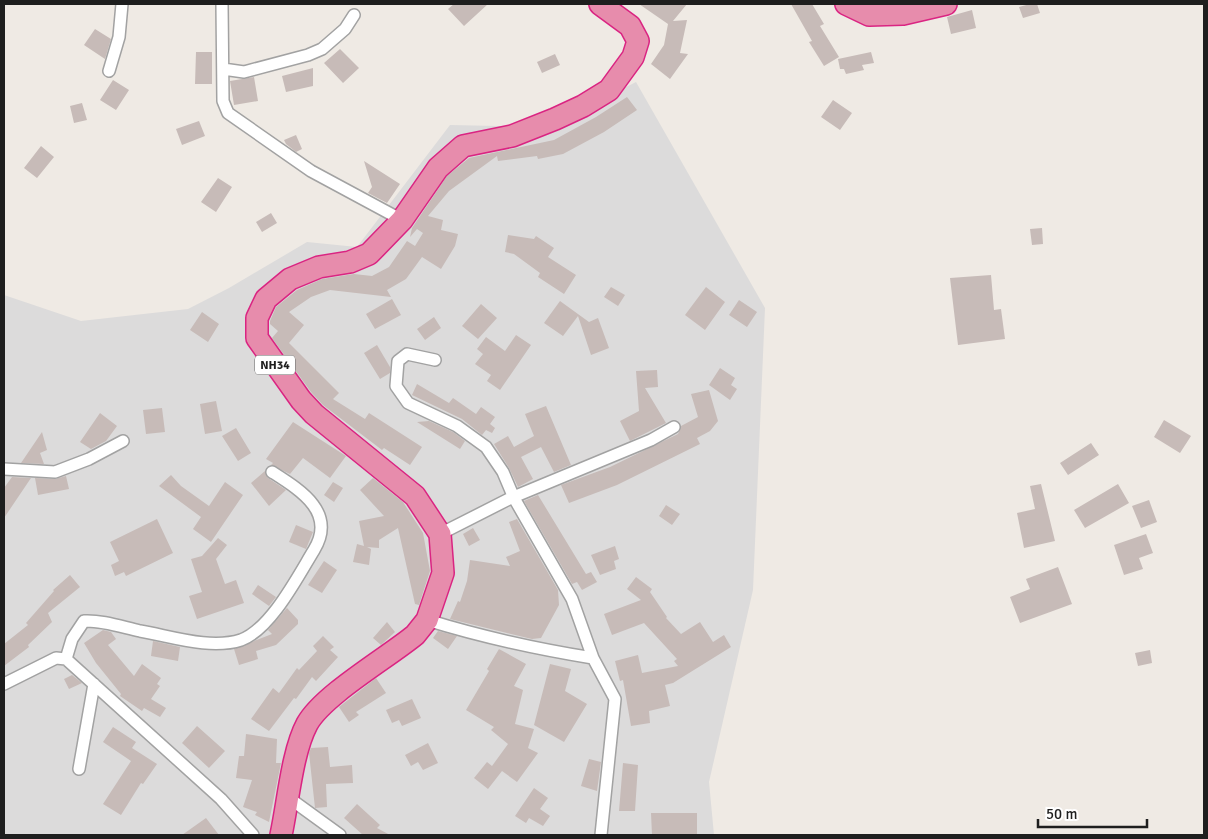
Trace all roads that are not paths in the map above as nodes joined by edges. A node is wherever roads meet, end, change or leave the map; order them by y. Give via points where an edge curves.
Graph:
1 (122, 4) edge
2 (222, 4) edge
3 (600, 4) edge
4 (846, 4) edge
5 (946, 4) edge
6 (354, 15) dead end
7 (223, 69) junction
8 (109, 71) dead end
9 (402, 220) junction
10 (435, 360) dead end
11 (674, 427) dead end
12 (122, 441) dead end
13 (4, 469) edge
14 (272, 472) dead end
15 (514, 498) junction
16 (440, 534) junction
17 (427, 620) junction
18 (593, 658) junction
19 (66, 659) junction
20 (4, 684) edge
21 (94, 684) junction
22 (79, 770) dead end
23 (289, 798) junction
24 (253, 835) edge
25 (281, 835) edge
26 (340, 835) edge
27 (601, 835) edge

1 - 8 street via 119,37
2 - 7 street
3 - 9 highway, NH34 via 630,26 638,41 633,57 609,90 583,106 512,136 463,146 438,168
4 - 5 highway via 869,15 903,14
6 - 7 street via 345,29 322,49 308,55 244,72
7 - 9 street via 223,100 228,113 311,171
9 - 16 highway, NH34 via 370,254 350,262 319,267 290,279 266,299 255,326 258,338 301,400 415,496
10 - 15 street via 407,354 398,361 396,386 408,403 457,426 486,447
11 - 15 street via 651,440
12 - 13 street via 55,472
14 - 19 street via 312,502 322,528 319,541 288,593 262,625 242,640 224,643 199,642 84,621 72,639
15 - 16 street
15 - 18 street via 572,599
16 - 17 highway, NH34 via 443,573
17 - 18 street via 543,650
17 - 23 highway, NH34 via 393,654 322,704 307,724 298,750
18 - 27 street via 615,699
19 - 20 street via 56,658
19 - 21 street
21 - 22 street
21 - 24 street via 221,799
23 - 25 highway, NH34
23 - 26 street

